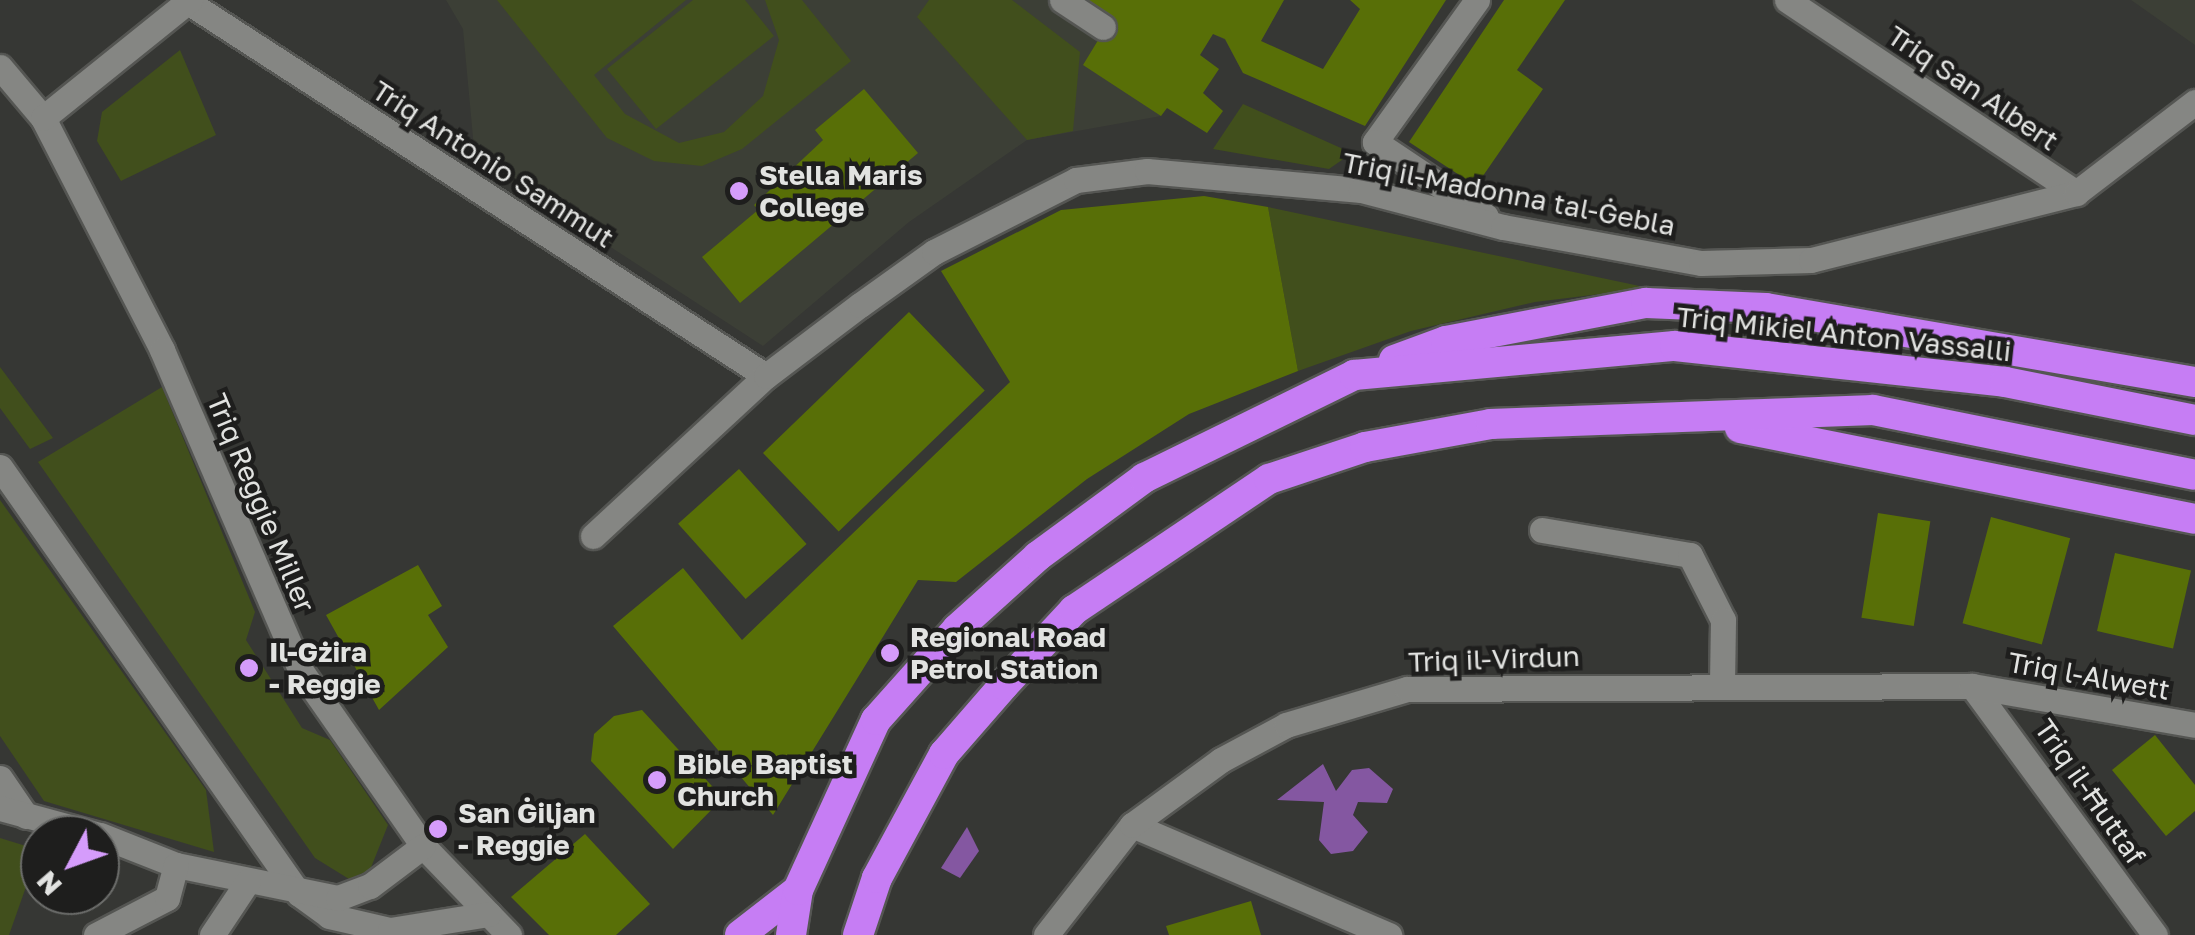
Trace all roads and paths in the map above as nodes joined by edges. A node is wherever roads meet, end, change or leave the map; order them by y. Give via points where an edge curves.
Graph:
1 (1062, 0) edge
2 (1477, 0) edge
3 (1787, 0) edge
4 (189, 1) edge
5 (1103, 27) dead end
6 (0, 67) edge
7 (2195, 102) edge
8 (43, 118) junction
9 (2076, 193) junction
10 (1503, 227) junction
11 (1354, 375) junction
12 (766, 376) junction
13 (2195, 382) edge
14 (1683, 418) junction
15 (2195, 420) edge
16 (0, 467) edge
17 (2195, 476) edge
18 (2195, 519) edge
19 (1542, 530) dead end
20 (593, 536) dead end
21 (1722, 684) junction
22 (1972, 686) junction
23 (2195, 724) edge
24 (0, 778) edge
25 (25, 815) edge
26 (1132, 825) junction
27 (120, 843) edge
28 (424, 846) junction
29 (176, 865) junction
30 (877, 878) junction
31 (248, 881) junction
32 (798, 890) junction
33 (299, 894) junction
34 (489, 914) junction
35 (96, 935) edge
36 (212, 935) edge
37 (508, 935) edge
38 (740, 935) edge
39 (790, 935) edge
40 (858, 935) edge
41 (878, 935) edge
42 (1046, 935) edge
43 (1388, 935) edge
44 (2156, 935) edge

1 - 5 street
2 - 10 street via 1375,142
3 - 9 street, Triq San Albert
4 - 8 street
4 - 12 street, Triq Antonio Sammut
6 - 8 street, Triq Reggie Miller
7 - 9 street, Triq il-Madonna tal-Ġebla
8 - 28 street, Triq Reggie Miller via 162,350 302,671
9 - 10 street, Triq il-Madonna tal-Ġebla via 1811,260 1700,263
10 - 12 street, Triq il-Madonna tal-Ġebla via 1361,190 1146,172 1076,180 934,252
11 - 13 highway via 1446,341 1646,303 1766,308
11 - 15 highway, Triq Mikiel Anton Vassalli via 1675,346 2005,382
11 - 32 highway, Triq Mikiel Anton Vassalli via 1144,478 1038,556 957,629 876,720
12 - 20 street, Triq il-Madonna tal-Ġebla
14 - 17 highway via 1873,410
14 - 18 highway
14 - 30 highway via 1491,424 1365,447 1269,479 1074,610 944,754
16 - 33 street
19 - 21 street via 1690,555 1724,620
21 - 22 street, Triq il-Virdun
21 - 26 street, Triq il-Virdun via 1407,689 1254,738
22 - 23 street, Triq l-Alwett
22 - 44 street, Triq il-Ħuttaf
24 - 25 street
26 - 42 street, Triq il-Virdun
26 - 43 street
27 - 29 street
28 - 33 street via 370,886 338,898
28 - 34 street, Triq Reggie Miller
29 - 31 street
29 - 35 street via 167,898
30 - 40 highway
30 - 41 highway
31 - 33 street
31 - 36 street
32 - 38 highway
32 - 39 highway, Triq Mikiel Anton Vassalli
33 - 34 street via 329,916 390,930
34 - 37 street, Triq Reggie Miller

